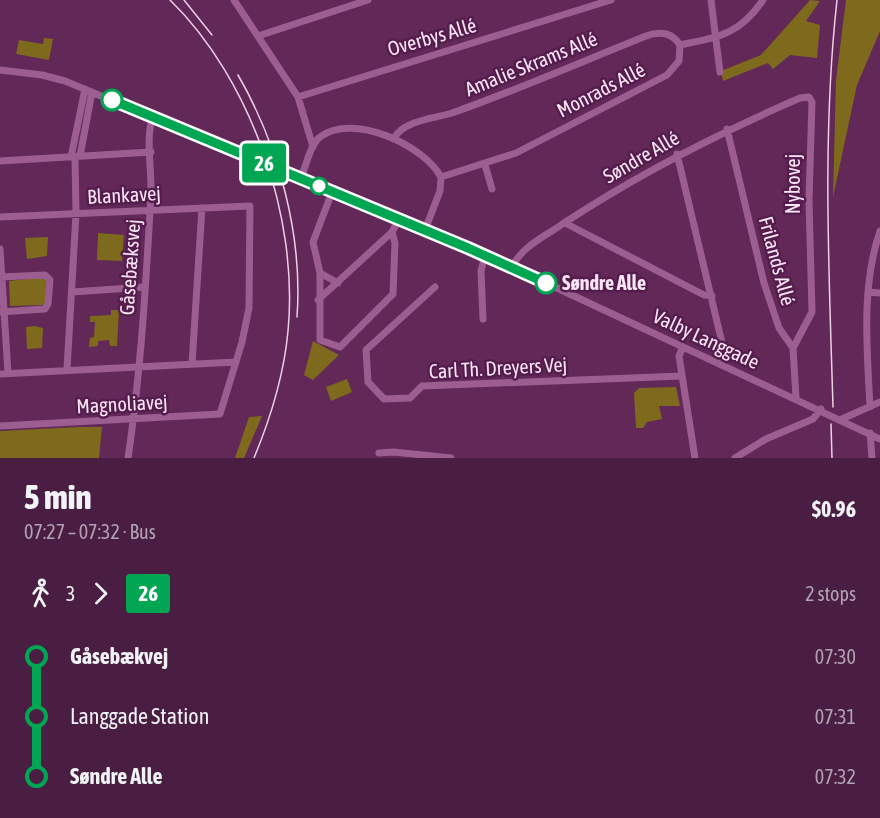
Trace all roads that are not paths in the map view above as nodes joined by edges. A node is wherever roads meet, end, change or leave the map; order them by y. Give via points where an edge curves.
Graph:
1 (234, 0) edge
2 (368, 0) edge
3 (611, 0) edge
4 (711, 0) edge
5 (763, 0) edge
6 (258, 36) junction
7 (716, 38) junction
8 (680, 45) junction
9 (0, 70) edge
10 (720, 72) dead end
11 (88, 90) junction
12 (298, 97) junction
13 (800, 98) joint
14 (153, 117) junction
15 (727, 129) junction
16 (394, 138) junction
17 (313, 147) junction
18 (151, 152) junction
19 (677, 154) junction
20 (75, 157) junction
21 (0, 161) edge
22 (485, 165) junction
23 (441, 177) junction
24 (301, 178) junction
25 (492, 189) dead end
26 (332, 192) junction
27 (202, 208) junction
28 (150, 210) junction
29 (76, 214) junction
30 (0, 217) edge
31 (399, 219) junction
32 (565, 223) junction
33 (425, 230) junction
34 (392, 231) junction
35 (880, 231) edge
36 (0, 249) edge
37 (485, 255) junction
38 (512, 267) junction
39 (320, 273) junction
40 (1, 277) edge
41 (338, 283) junction
42 (145, 287) junction
43 (435, 287) dead end
44 (72, 292) junction
45 (868, 292) junction
46 (880, 293) edge
47 (712, 297) junction
48 (318, 300) junction
49 (2, 312) edge
50 (483, 319) dead end
51 (683, 347) junction
52 (793, 348) junction
53 (236, 362) junction
54 (192, 364) junction
55 (140, 365) junction
56 (722, 365) junction
57 (67, 369) junction
58 (4, 373) edge
59 (682, 376) junction
60 (796, 398) junction
61 (880, 402) edge
62 (870, 407) junction
63 (821, 409) junction
64 (842, 419) junction
65 (134, 420) junction
66 (0, 426) edge
67 (870, 433) junction
68 (880, 439) edge
69 (380, 453) dead end
70 (128, 458) edge
71 (451, 458) edge
72 (695, 458) edge
73 (735, 458) edge
74 (872, 458) edge

1 - 6 street
2 - 6 street
3 - 12 street, Overbys Allé
4 - 7 street
5 - 7 street via 745,23
6 - 12 street
7 - 8 street
7 - 10 street
8 - 16 street, Amalie Skrams Allé via 668,34 646,36 469,107 409,125
8 - 22 street, Monrads Allé via 680,61 666,75 516,153
9 - 11 street, Valby Langgade via 42,75
11 - 14 street, Valby Langgade
11 - 20 street
12 - 17 street
13 - 15 street, Søndre Allé
13 - 52 street, Nybovej via 809,97 812,102 812,307
14 - 18 street, Gåsebæksvej via 149,126
14 - 24 street, Valby Langgade
15 - 19 street, Søndre Allé
15 - 52 street, Frilands Allé via 764,283 779,328
16 - 17 street via 344,129 326,133
16 - 23 street via 419,153
17 - 24 street
18 - 20 street
18 - 28 street, Gåsebæksvej
19 - 32 street, Søndre Allé
19 - 47 street
20 - 21 street
20 - 29 street
22 - 23 street, Monrads Allé
22 - 25 street
23 - 33 street via 441,191
24 - 26 street, Valby Langgade
26 - 31 street, Valby Langgade
26 - 39 street via 313,242
27 - 28 street, Blankavej
27 - 53 street, Blankavej via 250,206 249,308
27 - 54 street
28 - 29 street, Blankavej
28 - 42 street, Gåsebæksvej
29 - 30 street, Blankavej
29 - 44 street
31 - 33 street, Valby Langgade
31 - 34 street
32 - 38 street, Søndre Allé via 518,255
32 - 47 street
33 - 37 street, Valby Langgade
34 - 41 street
34 - 48 street via 393,294 340,347 320,340
35 - 45 street
36 - 40 street
37 - 38 street, Valby Langgade
37 - 50 street via 481,271
38 - 51 street, Valby Langgade
39 - 41 street
39 - 48 street
40 - 49 street
40 - 49 street via 45,274 50,279 45,309
41 - 48 street
42 - 44 street
42 - 55 street, Gåsebæksvej
43 - 59 street, Carl Th. Dreyers Vej via 425,292 366,350 368,382 384,399 410,398 422,386
44 - 57 street
45 - 46 street
45 - 62 street
47 - 56 street via 724,351
49 - 58 street
51 - 56 street, Valby Langgade
51 - 59 street via 679,356
52 - 60 street, Frilands Allé
53 - 54 street
53 - 65 street, Magnoliavej via 218,415
54 - 55 street
55 - 57 street
55 - 65 street, Gåsebæksvej
56 - 60 street, Valby Langgade
57 - 58 street
59 - 72 street
60 - 63 street, Valby Langgade
61 - 62 street
62 - 64 street
63 - 64 street, Valby Langgade
63 - 73 street via 813,419 766,439
64 - 67 street, Valby Langgade
65 - 66 street, Magnoliavej
65 - 70 street, Gåsebæksvej
67 - 68 street, Valby Langgade
67 - 74 street
69 - 71 street

